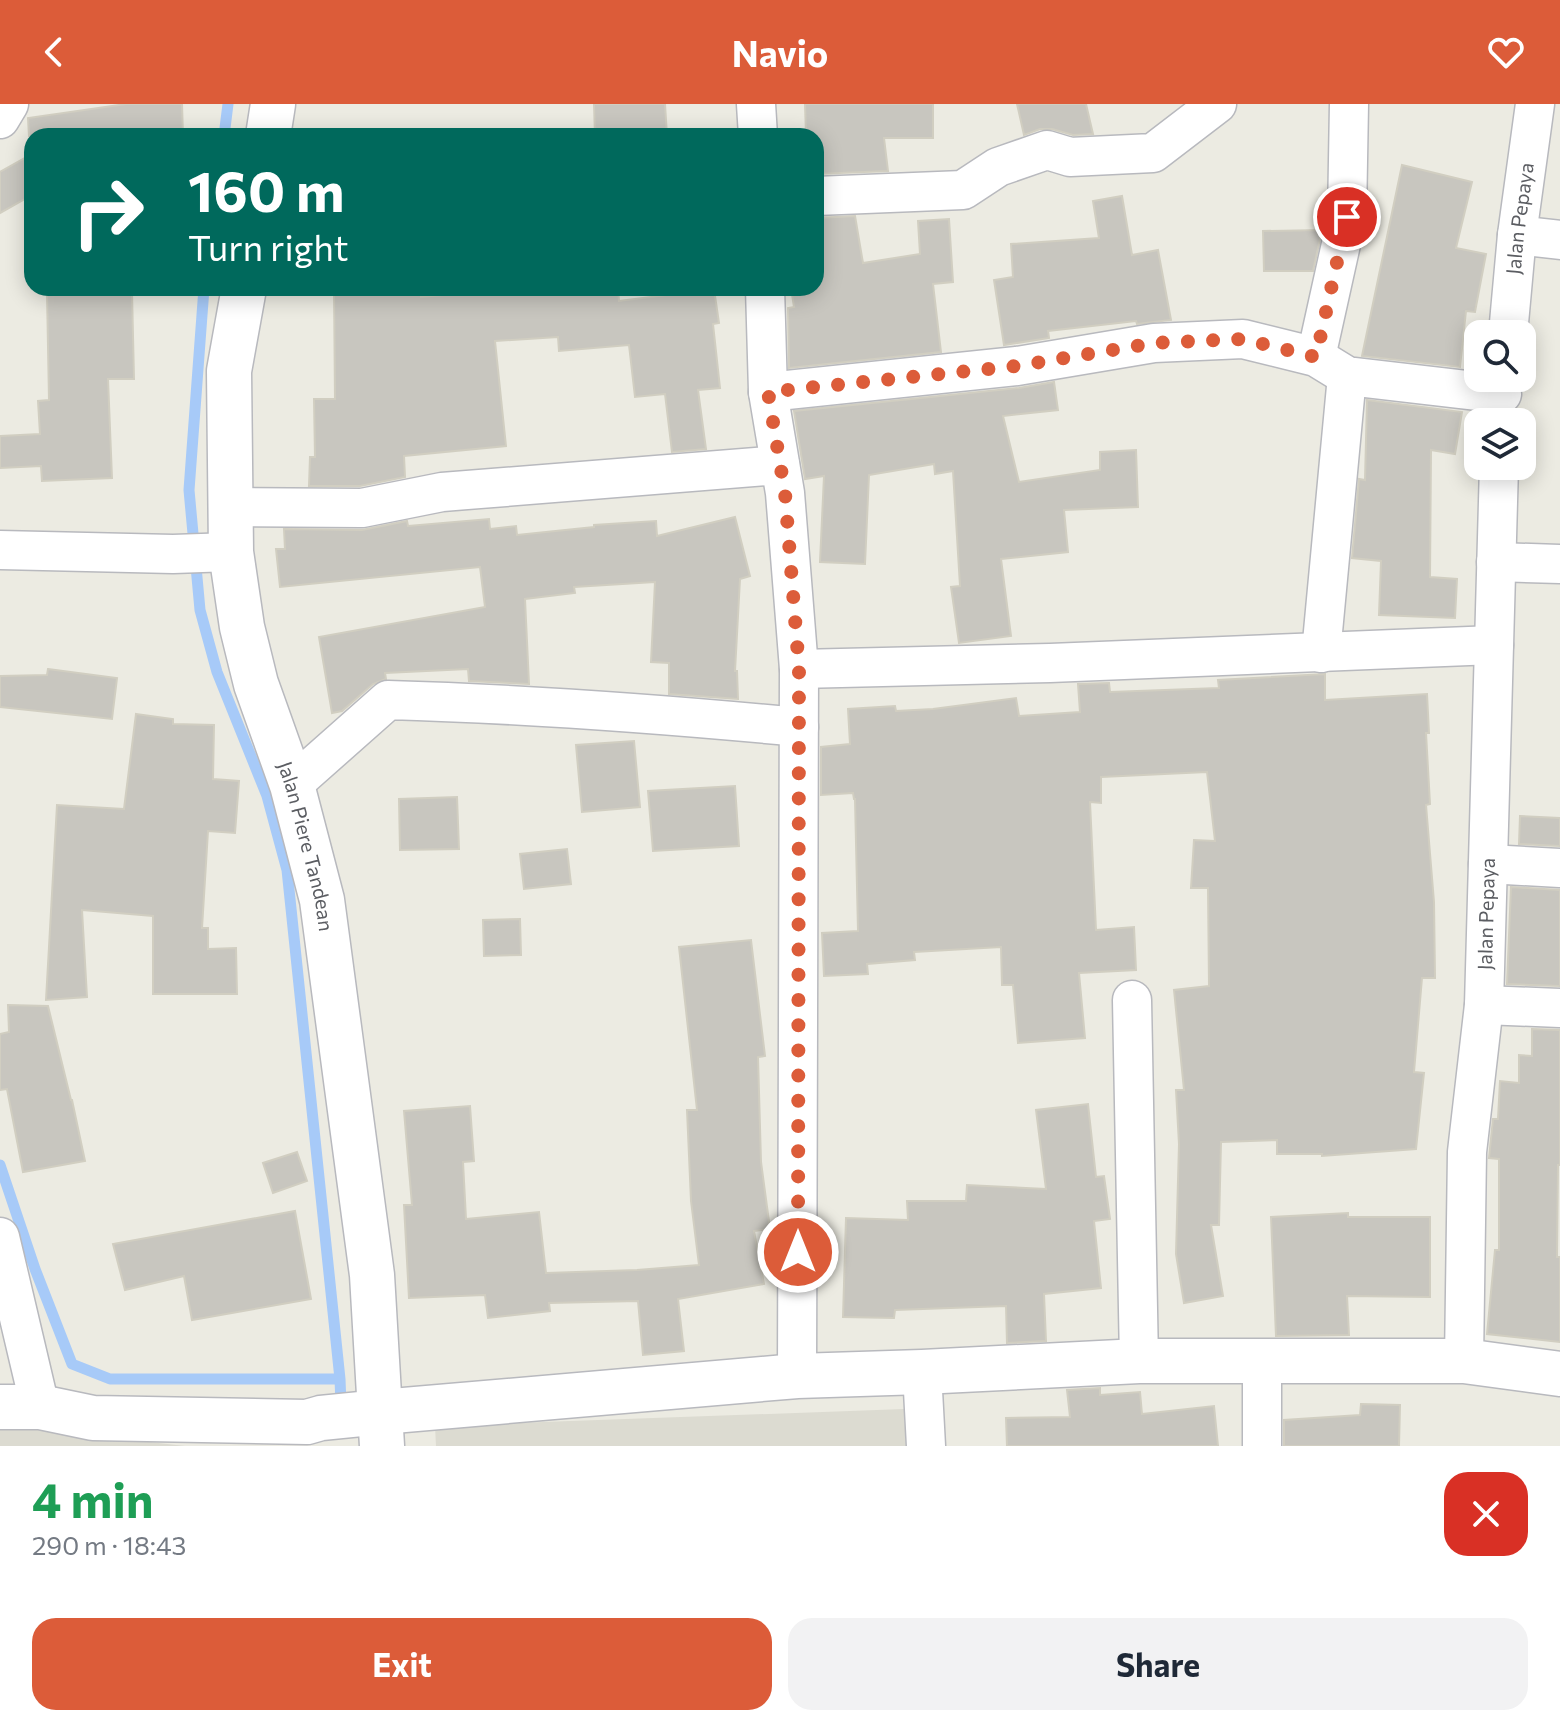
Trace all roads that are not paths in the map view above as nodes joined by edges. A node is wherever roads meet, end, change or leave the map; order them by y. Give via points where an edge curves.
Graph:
1 (9, 104) edge
2 (273, 104) edge
3 (756, 104) edge
4 (1217, 104) edge
5 (1349, 104) edge
6 (1535, 104) edge
7 (0, 119) edge
8 (269, 128) edge
9 (758, 128) edge
10 (824, 196) edge
11 (1517, 235) junction
12 (1560, 240) edge
13 (243, 296) edge
14 (765, 296) edge
15 (1509, 320) edge
16 (1331, 367) junction
17 (768, 392) junction
18 (1502, 398) edge
19 (780, 465) junction
20 (1499, 480) edge
21 (230, 507) junction
22 (0, 550) edge
23 (223, 552) junction
24 (1496, 562) junction
25 (1560, 564) edge
26 (1494, 645) junction
27 (1321, 653) junction
28 (799, 669) junction
29 (799, 727) junction
30 (292, 785) junction
31 (1488, 864) junction
32 (1560, 868) edge
33 (1132, 1000) dead end
34 (1484, 1005) junction
35 (1560, 1008) edge
36 (0, 1237) edge
37 (1139, 1361) junction
38 (1464, 1361) junction
39 (1262, 1362) junction
40 (922, 1372) junction
41 (1560, 1374) edge
42 (797, 1376) junction
43 (20, 1407) edge
44 (376, 1424) edge
45 (312, 1429) edge
46 (926, 1446) edge
47 (1262, 1446) edge

1 - 7 street
2 - 8 street
3 - 9 street
4 - 10 street via 1153,153 1070,157 1047,150 998,167 963,190
5 - 16 street via 1347,217
6 - 11 street, Jalan Pepaya
11 - 12 street
11 - 15 street, Jalan Pepaya
13 - 21 street, Jalan Piere Tandean via 229,371
14 - 17 street
16 - 17 street via 1243,339 1154,343 1017,366
16 - 18 street
16 - 27 street
17 - 19 street
19 - 21 street via 442,492 362,508
19 - 28 street
20 - 24 street, Jalan Pepaya
21 - 23 street, Jalan Piere Tandean
22 - 23 street
23 - 30 street, Jalan Piere Tandean via 256,684
24 - 25 street
24 - 26 street, Jalan Pepaya
26 - 27 street
26 - 31 street, Jalan Pepaya
27 - 28 street
28 - 29 street
29 - 30 street via 503,703 388,700
29 - 42 street
30 - 44 street, Jalan Piere Tandean via 322,900 372,1275
31 - 32 street
31 - 34 street, Jalan Pepaya
33 - 37 street
34 - 35 street
34 - 38 street, Jalan Pepaya via 1467,1152
36 - 43 street
37 - 39 street
37 - 40 street
38 - 39 street
38 - 41 street
39 - 47 street
40 - 42 street
40 - 46 street
42 - 44 street
43 - 45 street via 93,1418
44 - 45 street

